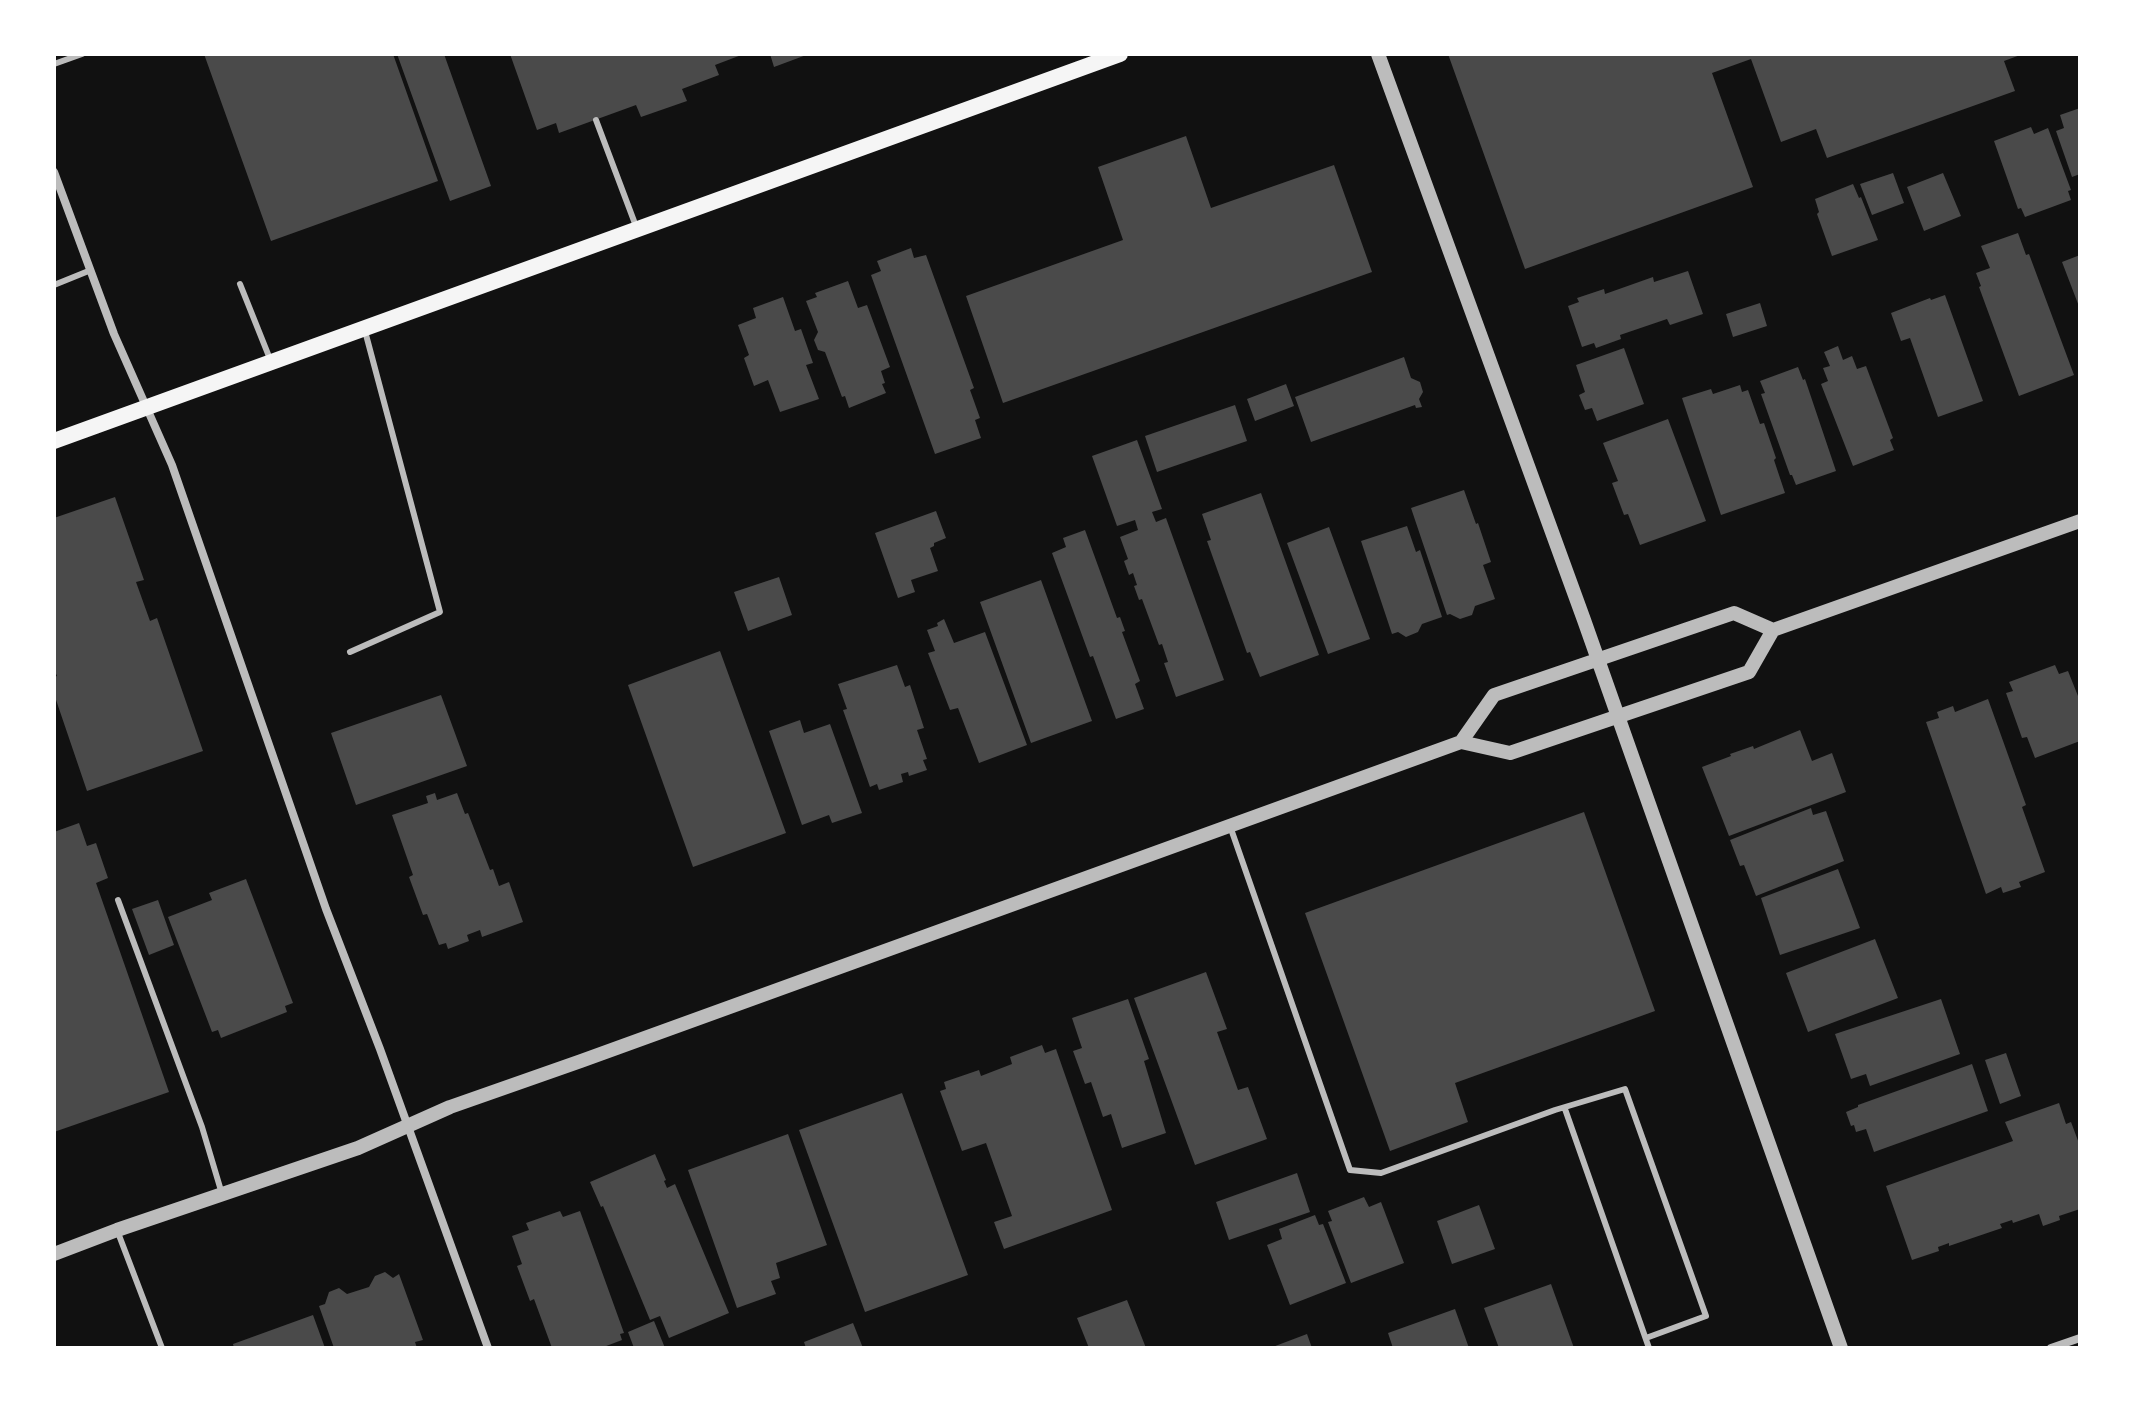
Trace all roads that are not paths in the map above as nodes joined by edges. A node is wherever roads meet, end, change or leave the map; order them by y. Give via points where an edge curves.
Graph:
1 (82, 54) edge
2 (1120, 54) edge
3 (1378, 54) edge
4 (54, 64) edge
5 (596, 120) dead end
6 (54, 172) edge
7 (637, 229) junction
8 (91, 270) junction
9 (240, 284) dead end
10 (54, 285) edge
11 (364, 328) junction
12 (271, 361) junction
13 (146, 408) junction
14 (54, 441) edge
15 (2080, 521) edge
16 (1773, 630) junction
17 (350, 652) dead end
18 (1597, 659) junction
19 (1618, 717) junction
20 (1461, 742) junction
21 (1230, 826) junction
22 (118, 900) dead end
23 (1565, 1109) junction
24 (408, 1127) junction
25 (222, 1194) junction
26 (117, 1230) junction
27 (54, 1254) edge
28 (1646, 1338) junction
29 (2080, 1338) edge
30 (162, 1348) edge
31 (488, 1348) edge
32 (1649, 1348) edge
33 (1841, 1348) edge
34 (2051, 1348) edge

1 - 4 lane
2 - 7 main road
3 - 18 street
5 - 7 lane
6 - 8 street
7 - 11 main road
8 - 10 lane
8 - 13 street
9 - 12 lane
11 - 12 main road
11 - 17 lane via 440,612
12 - 13 main road
13 - 14 main road
13 - 24 street via 172,465 326,909
15 - 16 street
16 - 18 street via 1734,613
16 - 19 street via 1749,672
18 - 19 street
18 - 20 street via 1494,695
19 - 20 street via 1510,753
19 - 33 street
20 - 21 street
21 - 23 lane via 1350,1170 1381,1173
21 - 24 street via 450,1107
22 - 25 lane
23 - 28 lane
23 - 28 lane via 1625,1089 1706,1316
24 - 25 street
24 - 31 street
25 - 26 street
26 - 27 street
26 - 30 lane
28 - 32 lane
29 - 34 street

